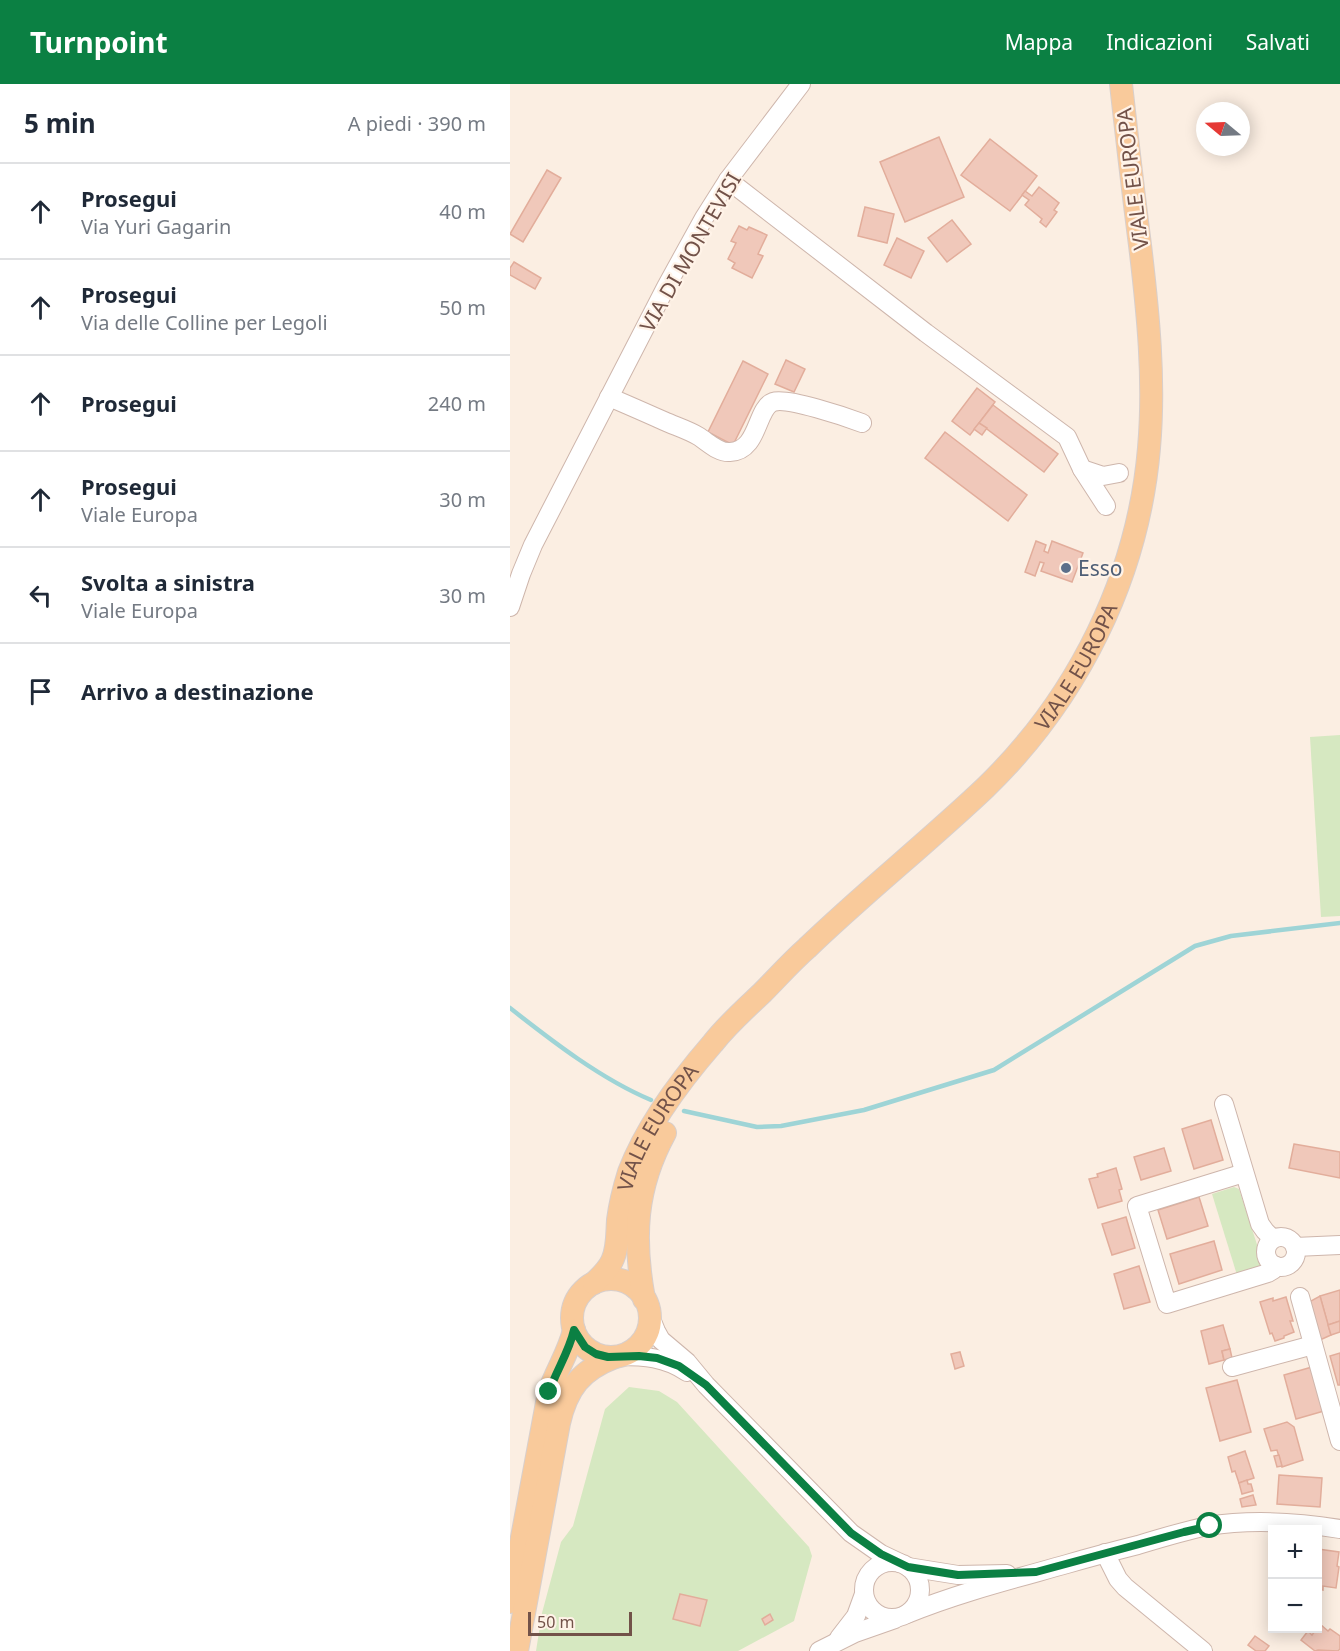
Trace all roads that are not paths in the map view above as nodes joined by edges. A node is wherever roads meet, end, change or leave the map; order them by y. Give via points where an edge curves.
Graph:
1 (801, 84) edge
2 (1121, 84) edge
3 (728, 180) junction
4 (609, 397) junction
5 (862, 423) dead end
6 (1082, 469) junction
7 (1119, 473) dead end
8 (1106, 506) dead end
9 (510, 607) edge
10 (761, 994) junction
11 (1224, 1104) dead end
12 (1244, 1173) junction
13 (1273, 1239) junction
14 (1340, 1245) edge
15 (1295, 1247) junction
16 (1276, 1266) junction
17 (594, 1283) junction
18 (1300, 1297) dead end
19 (647, 1306) junction
20 (574, 1330) junction
21 (1314, 1345) junction
22 (617, 1356) junction
23 (1233, 1367) dead end
24 (706, 1385) junction
25 (1340, 1441) edge
26 (538, 1492) junction
27 (1340, 1529) edge
28 (851, 1533) junction
29 (1105, 1553) junction
30 (904, 1565) junction
31 (1036, 1572) junction
32 (864, 1590) junction
33 (510, 1602) edge
34 (902, 1616) junction
35 (836, 1642) junction
36 (518, 1651) edge
37 (819, 1651) edge
38 (1203, 1651) edge

1 - 3 street, VIA DI MONTEVISI
2 - 10 main road, VIALE EUROPA via 1146,300 1151,424 1139,517 1111,607 1075,676 1017,754 979,794 806,948
3 - 4 street, VIA DI MONTEVISI
3 - 6 street via 1067,437
4 - 5 street via 726,452 736,451 750,441 768,405 774,401
4 - 9 street, VIA DI MONTEVISI via 533,544
6 - 7 street via 1103,476
6 - 8 street
10 - 17 main road, VIALE EUROPA via 714,1040 649,1131 625,1185 614,1258
10 - 19 main road, VIALE EUROPA via 687,1099 653,1158 637,1227 638,1261
11 - 12 street
12 - 13 street via 1260,1224
12 - 16 street via 1137,1206 1167,1304 1268,1273
13 - 15 street via 1281,1236
13 - 16 street via 1266,1251 1269,1262
14 - 15 street
15 - 16 street via 1291,1263
17 - 19 main road via 610,1279 626,1282
17 - 20 main road, VIALE EUROPA via 577,1300 572,1315
18 - 21 street
19 - 22 main road, VIALE EUROPA via 649,1322 644,1337 634,1349
19 - 24 street via 658,1336
20 - 22 main road via 590,1351
20 - 26 main road, VIALE EUROPA via 549,1392
21 - 23 street
21 - 25 street
22 - 24 street via 662,1359
22 - 26 main road, VIALE EUROPA via 588,1370 568,1395
24 - 28 street
26 - 33 main road, VIALE EUROPA
26 - 36 main road, VIALE EUROPA
27 - 29 street via 1283,1522 1221,1525
28 - 30 street
28 - 32 street via 863,1559
29 - 31 street
29 - 38 street via 1125,1587
30 - 31 street via 958,1575
30 - 32 street via 882,1564 868,1576
30 - 34 street via 915,1574 920,1591 914,1608
31 - 34 street
32 - 34 street via 867,1603 880,1616
32 - 35 street via 856,1616
34 - 35 street
35 - 37 street

